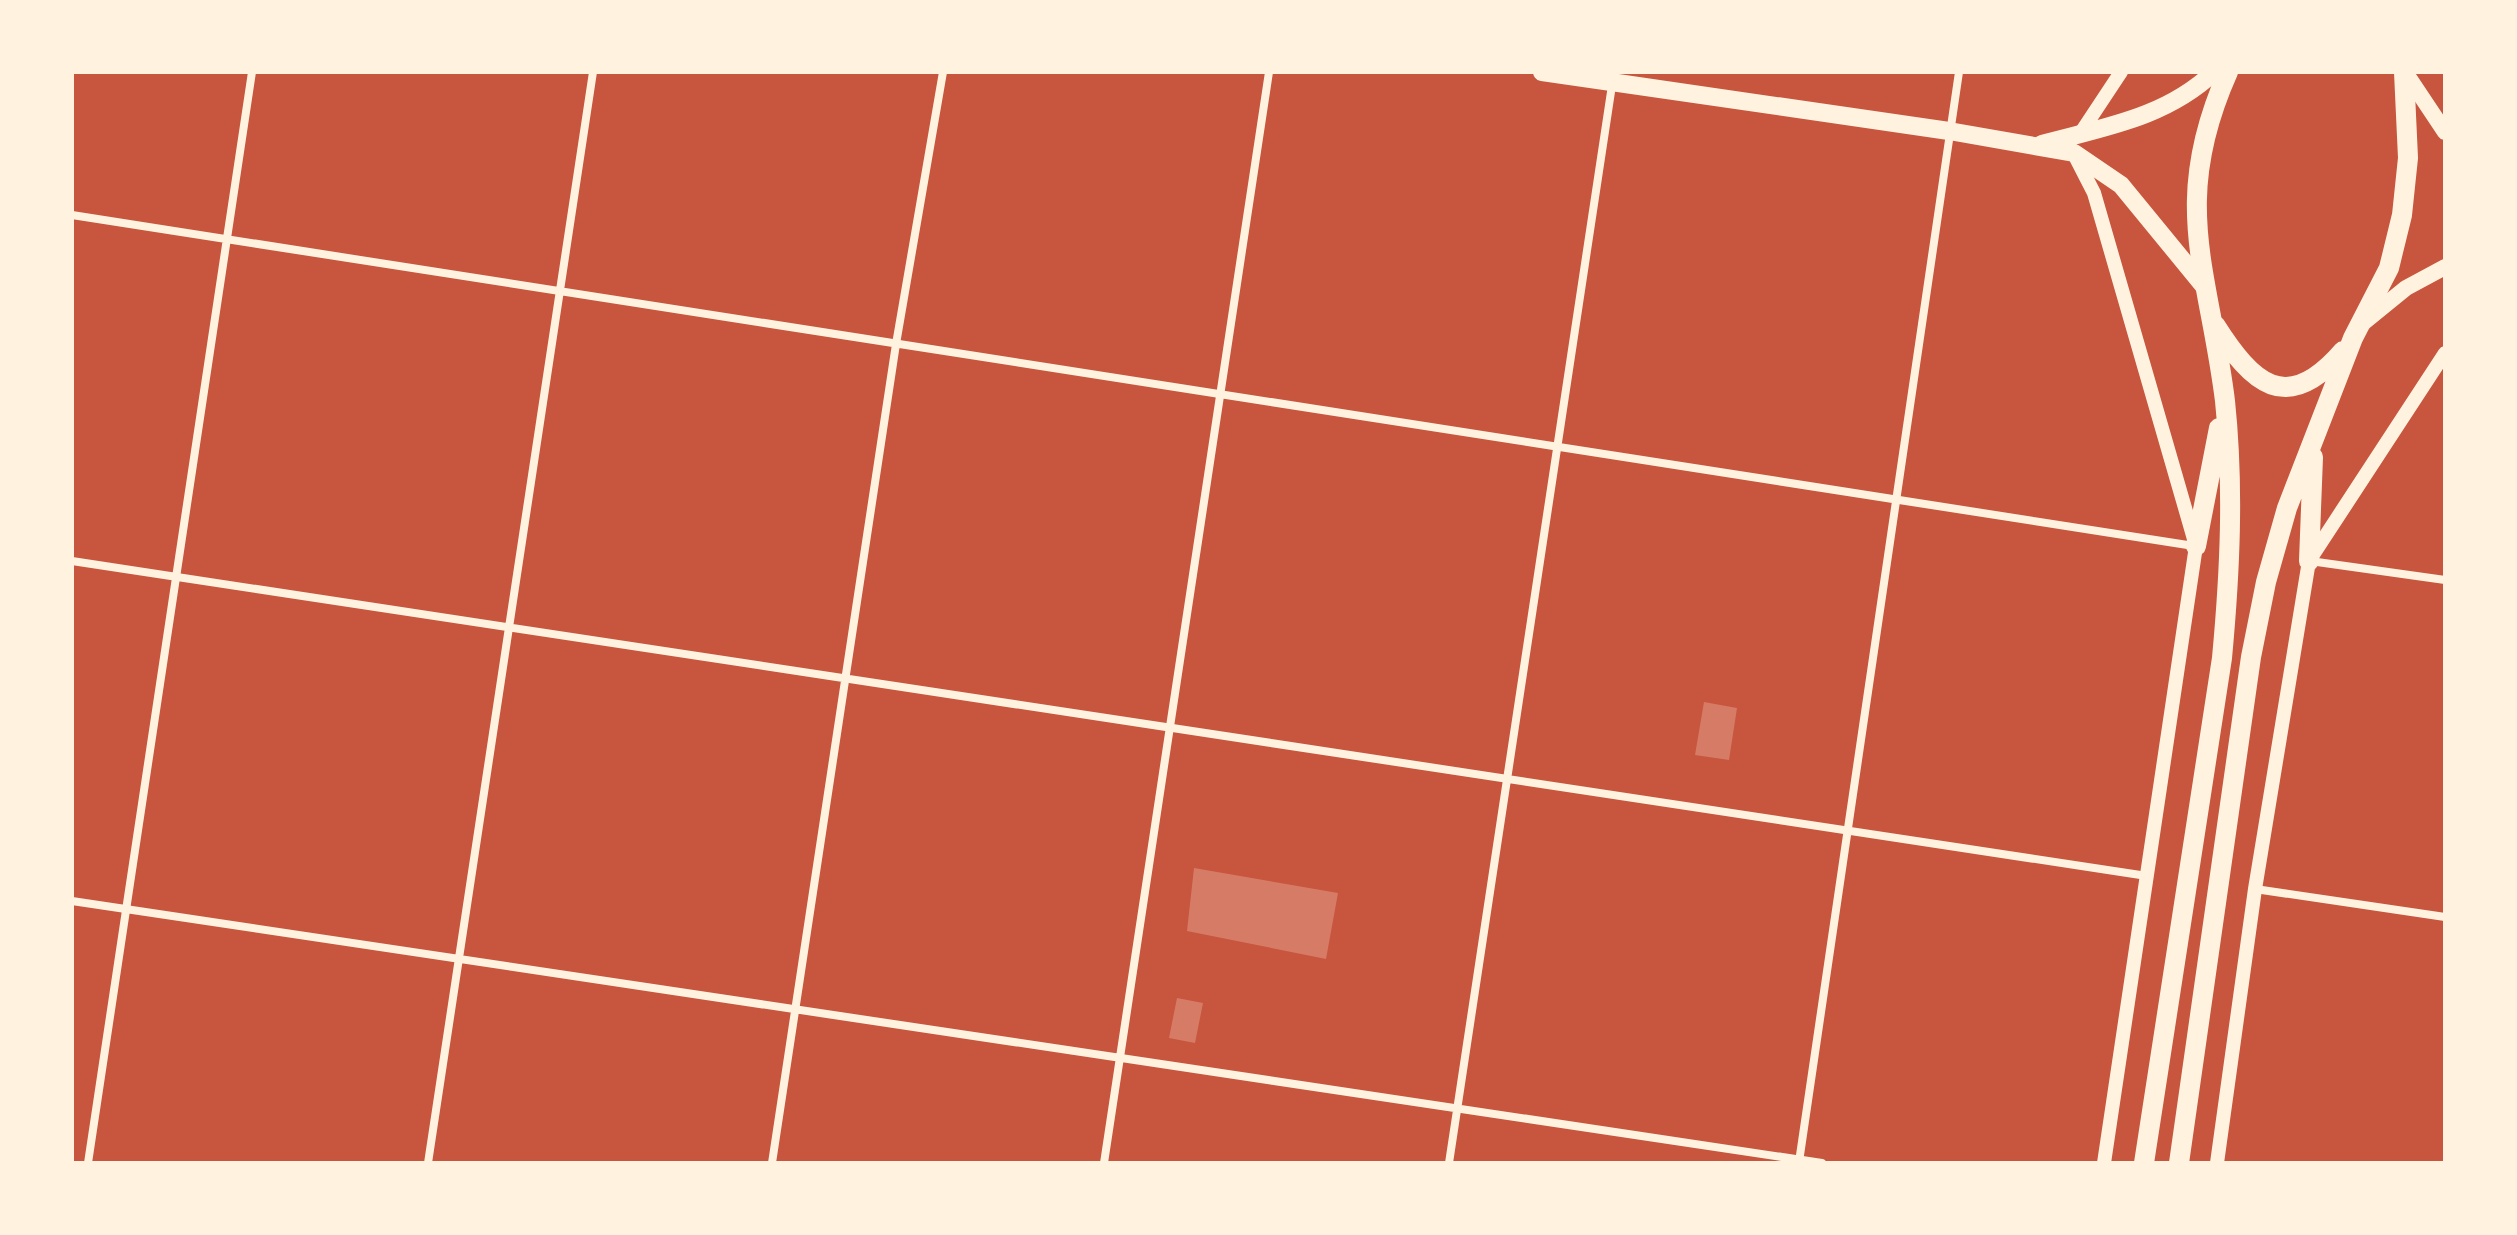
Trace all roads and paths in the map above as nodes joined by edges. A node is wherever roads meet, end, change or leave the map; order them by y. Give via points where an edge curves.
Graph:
1 (252, 72) edge
2 (593, 72) edge
3 (943, 72) edge
4 (1269, 72) edge
5 (1542, 72) edge
6 (1959, 72) edge
7 (2121, 72) edge
8 (2214, 72) edge
9 (2228, 72) edge
10 (2404, 72) edge
11 (1613, 77) edge
12 (1949, 131) junction
13 (2445, 132) edge
14 (2080, 134) junction
15 (2035, 146) junction
16 (2074, 153) junction
17 (72, 215) edge
18 (227, 239) junction
19 (2445, 267) edge
20 (2203, 285) junction
21 (560, 291) junction
22 (2209, 315) junction
23 (2358, 331) junction
24 (896, 344) junction
25 (2445, 353) edge
26 (1220, 394) junction
27 (2225, 400) junction
28 (2314, 440) junction
29 (1557, 446) junction
30 (1899, 500) junction
31 (2196, 546) junction
32 (72, 561) edge
33 (2309, 561) junction
34 (176, 577) junction
35 (2445, 580) edge
36 (509, 627) junction
37 (845, 679) junction
38 (1170, 728) junction
39 (1507, 779) junction
40 (1849, 831) junction
41 (2147, 876) junction
42 (2255, 889) junction
43 (72, 901) edge
44 (126, 909) junction
45 (2445, 917) edge
46 (459, 959) junction
47 (795, 1009) junction
48 (1120, 1058) junction
49 (1457, 1108) junction
50 (1799, 1161) edge
51 (88, 1163) edge
52 (428, 1163) edge
53 (772, 1163) edge
54 (1104, 1163) edge
55 (1449, 1163) edge
56 (1822, 1163) edge
57 (2104, 1163) edge
58 (2144, 1163) edge
59 (2179, 1163) edge
60 (2217, 1163) edge

1 - 18 street
2 - 21 street
3 - 24 street
4 - 26 street
5 - 11 main road
6 - 12 street
7 - 14 street
8 - 14 main road via 2146,116
9 - 20 highway via 2199,161 2195,201
10 - 13 main road
10 - 23 highway via 2408,158 2402,215 2389,268
11 - 12 main road
11 - 29 street
12 - 15 main road
12 - 30 street
14 - 15 main road
15 - 16 main road
16 - 20 main road via 2121,185
16 - 31 street via 2094,193
17 - 18 street
18 - 21 street
18 - 34 street
19 - 23 main road via 2406,288
20 - 22 highway
21 - 24 street
21 - 36 street
22 - 23 highway via 2256,379 2275,386 2308,380 2329,367
22 - 27 highway
23 - 28 highway
24 - 26 street
24 - 37 street
25 - 33 street
26 - 29 street
26 - 38 street
27 - 31 highway
27 - 58 highway via 2231,500 2222,658
28 - 33 highway
28 - 59 highway via 2287,508 2251,657
29 - 30 street
29 - 39 street
30 - 31 street
30 - 40 street
31 - 41 street
32 - 34 street
33 - 35 street
33 - 42 street
34 - 36 street
34 - 44 street
36 - 37 street
36 - 46 street
37 - 38 street
37 - 47 street
38 - 39 street
38 - 48 street
39 - 40 street
39 - 49 street
40 - 41 street
40 - 50 street
41 - 57 street
42 - 45 street
42 - 60 street
43 - 44 street
44 - 46 street
44 - 51 street
46 - 47 street
46 - 52 street
47 - 48 street
47 - 53 street
48 - 49 street
48 - 54 street
49 - 50 street
49 - 55 street
50 - 56 street

